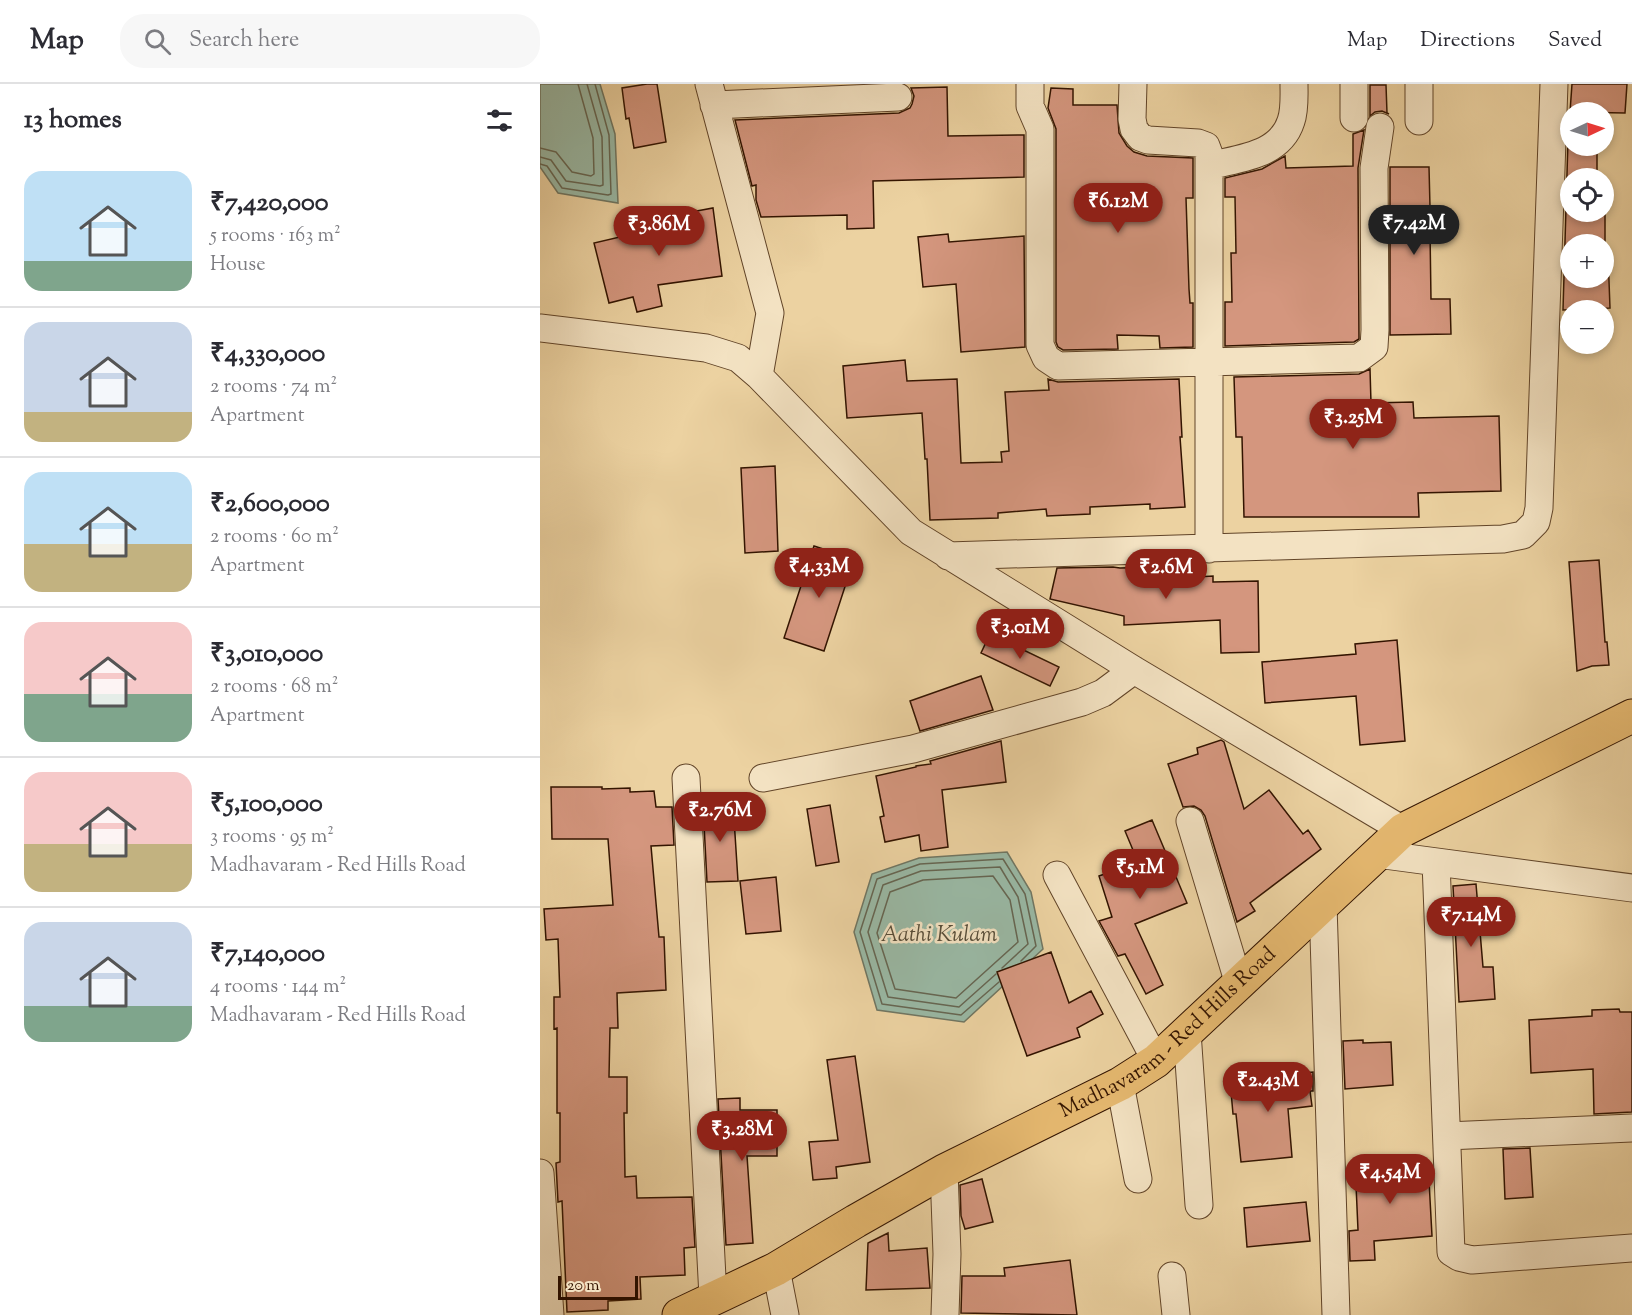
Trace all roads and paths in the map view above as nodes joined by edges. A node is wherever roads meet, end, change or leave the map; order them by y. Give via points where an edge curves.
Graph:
1 (1030, 84) edge
2 (1133, 84) edge
3 (1294, 84) edge
4 (1354, 84) edge
5 (1419, 84) edge
6 (1554, 84) edge
7 (711, 94) edge
8 (898, 97) dead end
9 (1354, 118) dead end
10 (1419, 121) dead end
11 (1380, 127) dead end
12 (1209, 166) junction
13 (540, 328) edge
14 (1209, 362) junction
15 (759, 376) junction
16 (1209, 549) junction
17 (948, 556) junction
18 (1134, 670) junction
19 (1632, 716) edge
20 (686, 778) dead end
21 (763, 778) dead end
22 (1190, 820) dead end
23 (1403, 830) junction
24 (1377, 854) junction
25 (1436, 862) junction
26 (1057, 875) dead end
27 (1632, 888) edge
28 (1323, 905) junction
29 (1239, 984) junction
30 (1186, 1032) junction
31 (1156, 1061) junction
32 (1120, 1084) junction
33 (1632, 1128) edge
34 (1447, 1136) junction
35 (944, 1171) junction
36 (540, 1173) edge
37 (1138, 1179) dead end
38 (1199, 1205) dead end
39 (1632, 1248) edge
40 (776, 1269) junction
41 (1172, 1276) dead end
42 (713, 1297) junction
43 (550, 1315) edge
44 (679, 1315) edge
45 (785, 1315) edge
46 (945, 1315) edge
47 (1176, 1315) edge
48 (1336, 1315) edge

1 - 14 street via 1030,106 1040,129 1040,345 1046,358 1058,366
2 - 12 street via 1132,119 1140,137 1206,146
3 - 12 street via 1292,122 1270,150
4 - 9 street
5 - 10 street
6 - 16 street via 1536,522 1523,535 1503,538
7 - 8 street
7 - 15 street via 770,313
11 - 14 street via 1374,168 1374,347 1352,359
12 - 14 street
13 - 15 street via 706,348 738,358
14 - 16 street
15 - 17 street via 911,532
16 - 17 street
17 - 18 street
18 - 21 street via 1103,693 1082,702 913,749
18 - 23 street
19 - 23 main road, Madhavaram - Red Hills Road
20 - 42 street
22 - 29 street
23 - 24 main road, Madhavaram - Red Hills Road
24 - 25 street
24 - 28 main road, Madhavaram - Red Hills Road
25 - 27 street
25 - 34 street
26 - 31 street
28 - 29 main road, Madhavaram - Red Hills Road
28 - 48 street
29 - 30 main road, Madhavaram - Red Hills Road
30 - 31 main road, Madhavaram - Red Hills Road
30 - 38 street
31 - 32 main road, Madhavaram - Red Hills Road
32 - 35 main road, Madhavaram - Red Hills Road
32 - 37 street
33 - 34 street
34 - 39 street via 1451,1252 1459,1257 1472,1260
35 - 40 main road, Madhavaram - Red Hills Road
35 - 46 street
36 - 43 street
40 - 42 main road, Madhavaram - Red Hills Road
40 - 45 street
41 - 47 street
42 - 44 main road, Madhavaram - Red Hills Road

